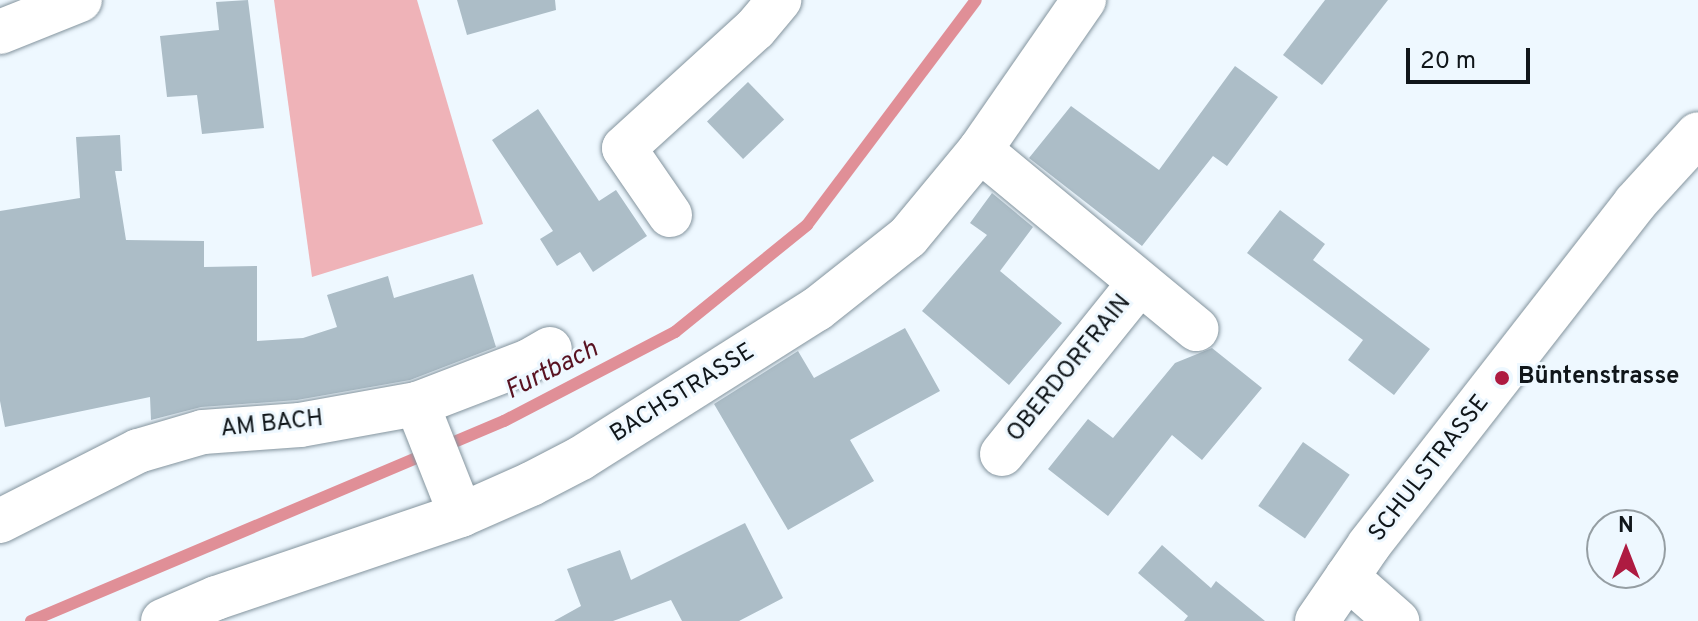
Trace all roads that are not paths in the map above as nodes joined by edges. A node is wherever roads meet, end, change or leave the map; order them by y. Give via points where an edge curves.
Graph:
1 (80, 0) edge
2 (779, 0) edge
3 (1084, 0) edge
4 (0, 32) edge
5 (1698, 134) edge
6 (980, 150) junction
7 (670, 215) dead end
8 (1138, 285) junction
9 (1196, 329) dead end
10 (550, 349) dead end
11 (420, 413) junction
12 (1002, 454) dead end
13 (454, 500) junction
14 (0, 521) edge
15 (1347, 577) junction
16 (163, 621) edge
17 (1317, 621) edge
18 (1397, 621) edge

1 - 4 street
2 - 7 street via 755,29 624,148
3 - 6 street, BACHSTRASSE
5 - 15 street, SCHULSTRASSE via 1635,203
6 - 8 street, OBERDORFRAIN
6 - 13 street, BACHSTRASSE via 908,237 817,309 581,458
8 - 9 street, OBERDORFRAIN
8 - 12 street, OBERDORFRAIN
10 - 11 street, AM BACH
11 - 13 street
11 - 14 street, AM BACH via 203,432 138,451
13 - 16 street, BACHSTRASSE
15 - 17 street, SCHULSTRASSE
15 - 18 street

